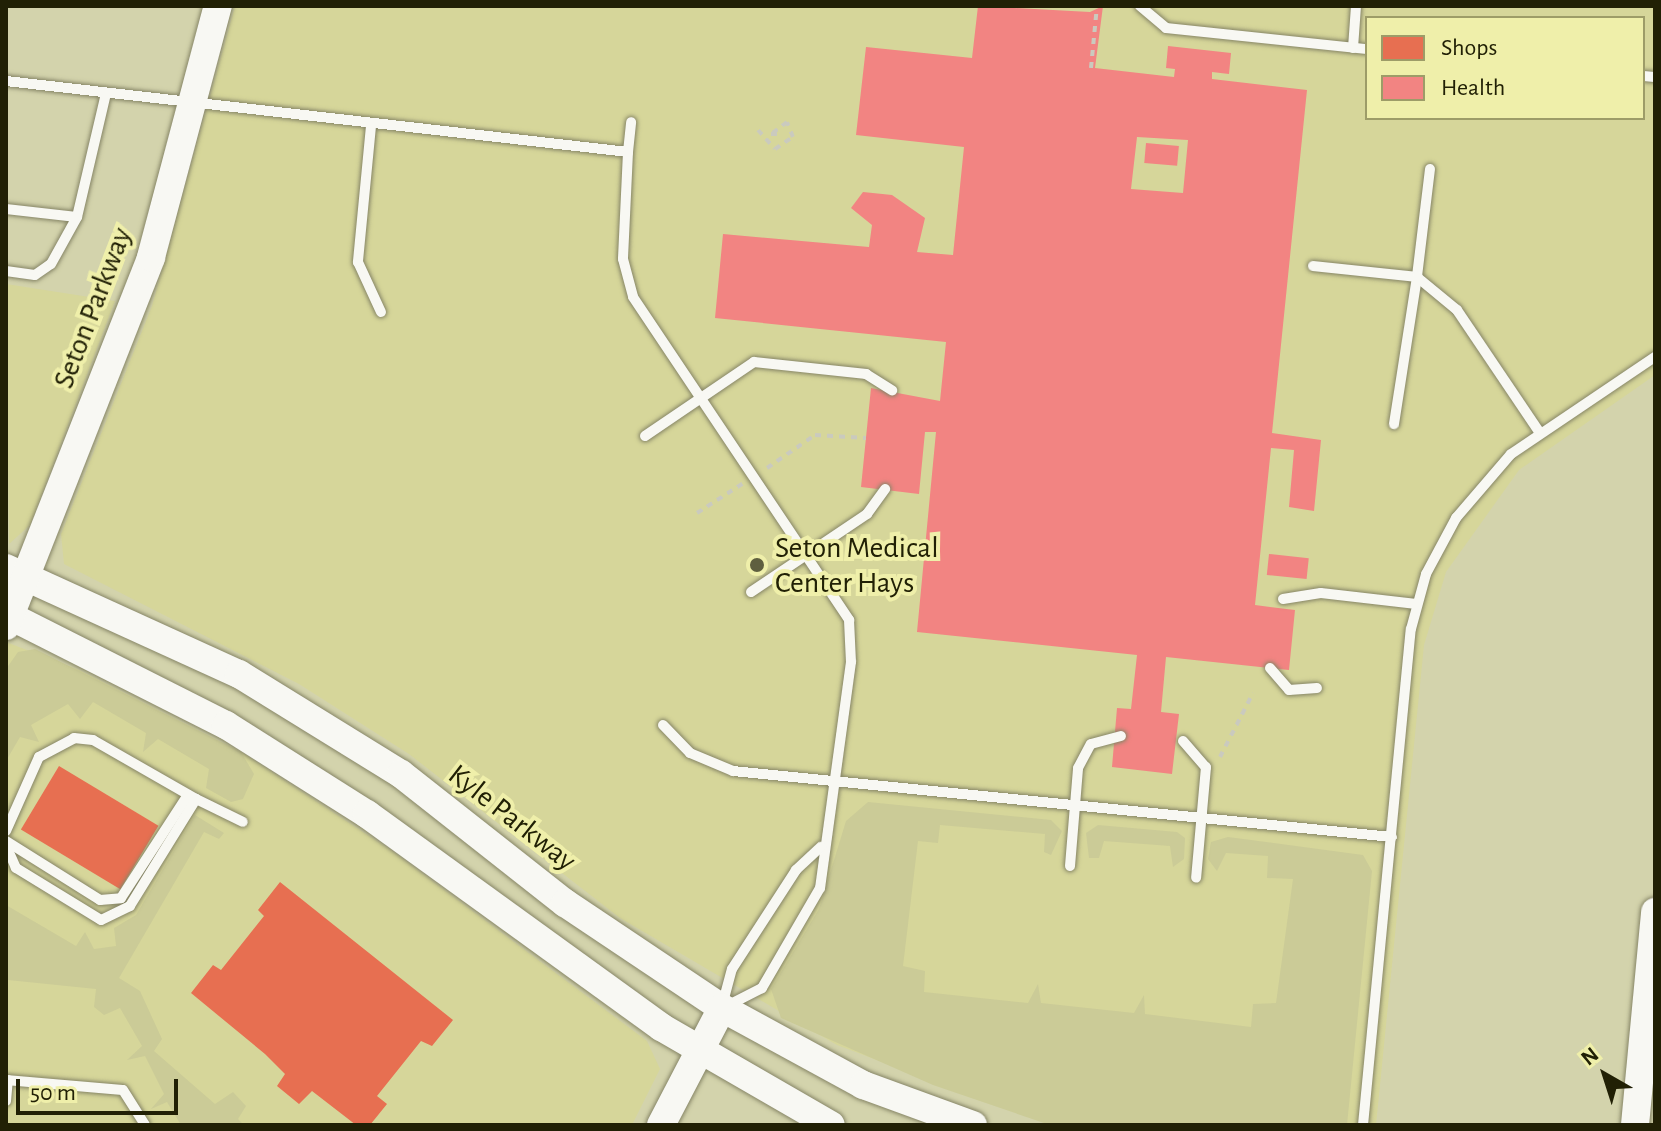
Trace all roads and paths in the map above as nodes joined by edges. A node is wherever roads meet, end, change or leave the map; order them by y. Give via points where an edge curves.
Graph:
1 (218, 6) edge
2 (1097, 6) edge
3 (1140, 6) edge
4 (1356, 6) edge
5 (1353, 48) junction
6 (1365, 49) edge
7 (1091, 68) dead end
8 (6, 81) edge
9 (106, 93) junction
10 (195, 106) junction
11 (631, 122) dead end
12 (371, 126) junction
13 (758, 130) dead end
14 (783, 134) dead end
15 (628, 152) junction
16 (1430, 169) dead end
17 (6, 209) edge
18 (77, 217) junction
19 (1313, 266) dead end
20 (6, 271) edge
21 (1417, 277) junction
22 (381, 312) dead end
23 (1655, 357) edge
24 (892, 390) dead end
25 (701, 398) junction
26 (1394, 424) dead end
27 (1540, 433) junction
28 (645, 436) dead end
29 (866, 438) dead end
30 (767, 468) dead end
31 (743, 484) dead end
32 (885, 489) dead end
33 (697, 513) dead end
34 (808, 553) junction
35 (15, 572) edge
36 (751, 592) dead end
37 (1283, 599) dead end
38 (1416, 604) junction
39 (7, 618) edge
40 (1270, 668) dead end
41 (1317, 688) dead end
42 (1253, 693) dead end
43 (663, 725) dead end
44 (1121, 736) dead end
45 (1183, 741) dead end
46 (1220, 757) dead end
47 (836, 785) junction
48 (192, 797) junction
49 (1075, 808) junction
50 (7, 816) edge
51 (1202, 820) junction
52 (243, 822) dead end
53 (6, 831) edge
54 (1392, 837) junction
55 (6, 844) edge
56 (821, 847) junction
57 (1070, 866) dead end
58 (1196, 878) dead end
59 (1655, 912) edge
60 (1651, 996) edge
61 (722, 1008) junction
62 (697, 1050) junction
63 (7, 1080) edge
64 (6, 1101) edge
65 (145, 1125) edge
66 (661, 1125) edge
67 (831, 1125) edge
68 (973, 1125) edge
69 (1363, 1125) edge
70 (1635, 1125) edge

1 - 10 street, Seton Parkway
2 - 7 path
3 - 5 lane via 1166,28
4 - 5 lane
5 - 6 lane
8 - 9 lane
9 - 10 lane
9 - 18 lane
10 - 12 lane
10 - 35 street, Seton Parkway via 151,257
11 - 15 lane
12 - 15 lane
12 - 22 lane via 358,262
13 - 14 path via 775,149 793,137 790,124 771,134
15 - 25 lane via 626,280
16 - 21 lane
17 - 18 lane
18 - 20 lane via 51,264 35,275
19 - 21 lane
21 - 26 lane
21 - 27 lane via 1457,310
23 - 27 lane
24 - 25 lane via 866,374 767,360
25 - 28 lane
25 - 34 lane
27 - 38 lane via 1492,473 1456,518
29 - 30 path via 815,435
31 - 33 path
32 - 34 lane via 867,514
34 - 36 lane
34 - 47 lane via 849,620
35 - 39 street, Seton Parkway
35 - 61 street, Kyle Parkway via 239,674 293,707 401,774 565,903
37 - 38 lane via 1329,595
38 - 54 lane
39 - 62 street via 239,733 367,814 535,941
40 - 41 lane via 1289,690
42 - 46 path
43 - 47 lane via 713,765
44 - 49 lane via 1085,753
45 - 51 lane via 1206,767
47 - 49 lane
47 - 56 lane
48 - 50 lane via 93,740 74,738 39,757
48 - 52 lane
48 - 55 lane via 121,898 100,900
48 - 55 lane via 130,906 101,920 16,868
49 - 51 lane
49 - 57 lane
50 - 53 lane
51 - 54 lane
51 - 58 lane
54 - 69 lane
56 - 61 lane via 796,870 732,969
56 - 61 lane via 820,888 762,988
59 - 60 street
60 - 70 street
61 - 62 street
61 - 68 street, Kyle Parkway via 863,1085
62 - 66 street
62 - 67 street
63 - 64 lane
63 - 65 lane via 123,1090

